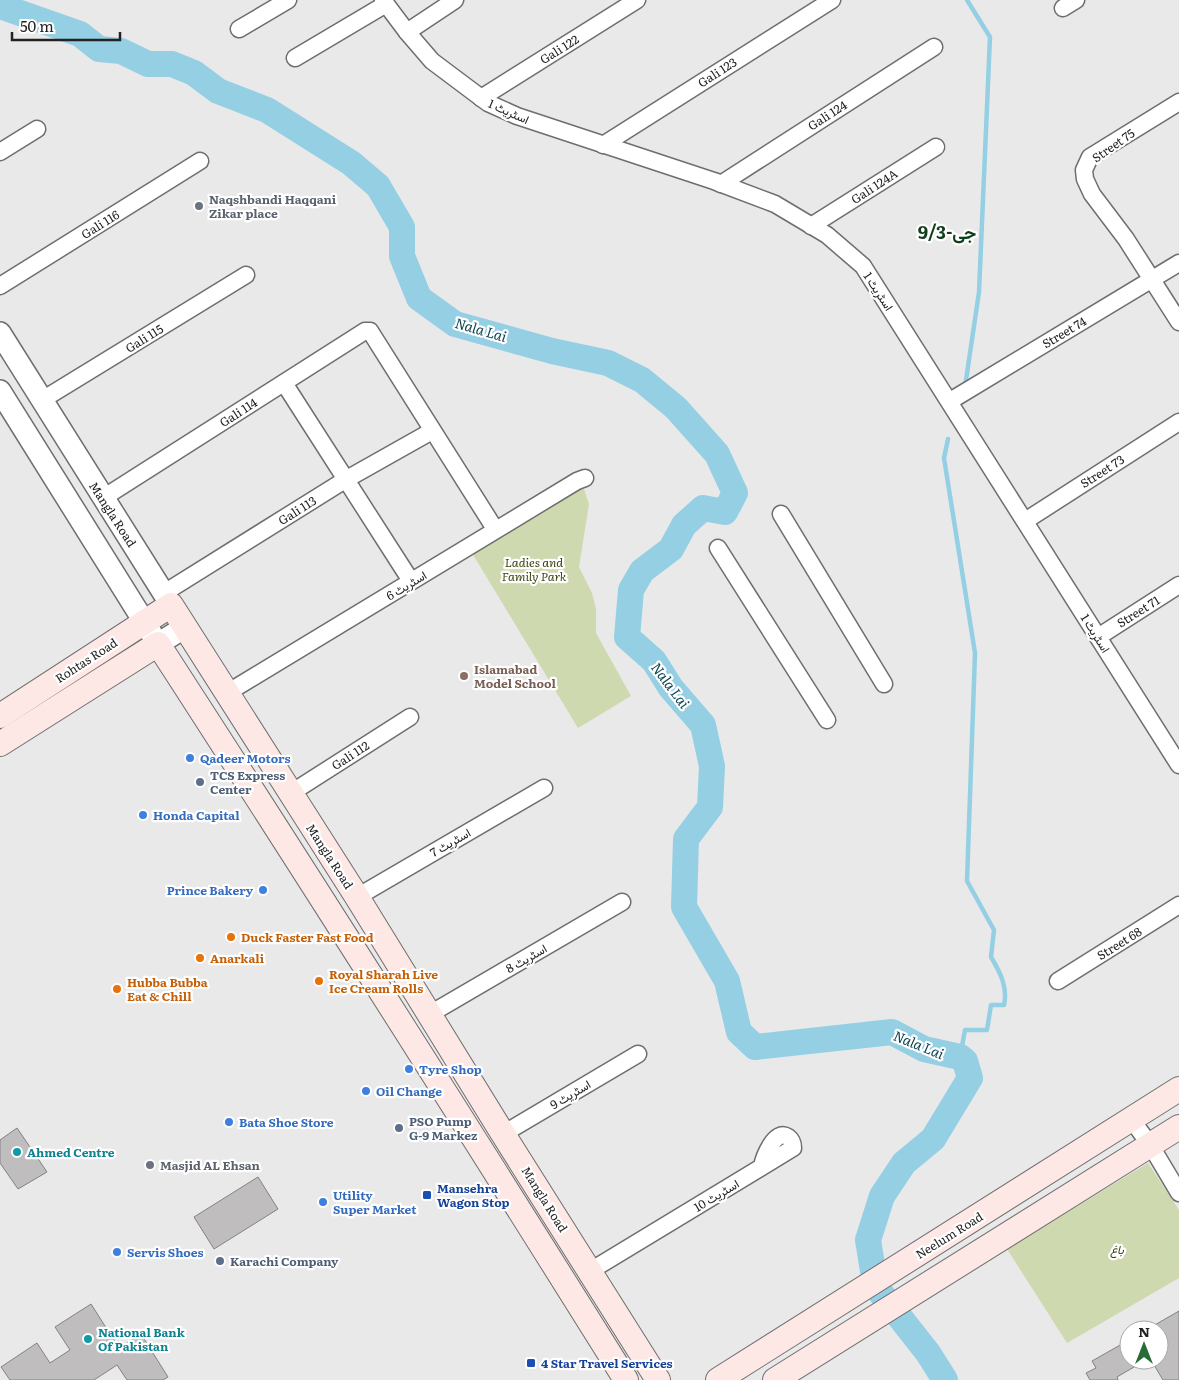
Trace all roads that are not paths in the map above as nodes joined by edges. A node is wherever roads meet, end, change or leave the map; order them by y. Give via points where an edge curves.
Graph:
1 (288, 0) edge
2 (455, 0) edge
3 (637, 0) edge
4 (832, 0) edge
5 (384, 2) edge
6 (239, 29) dead end
7 (407, 32) junction
8 (934, 47) dead end
9 (296, 58) dead end
10 (481, 98) junction
11 (1179, 102) edge
12 (37, 129) dead end
13 (603, 145) junction
14 (936, 146) dead end
15 (0, 152) edge
16 (200, 161) dead end
17 (721, 184) junction
18 (811, 226) junction
19 (1179, 263) edge
20 (246, 275) dead end
21 (1152, 279) junction
22 (0, 286) edge
23 (1179, 322) edge
24 (0, 333) edge
25 (284, 383) junction
26 (0, 391) edge
27 (42, 400) junction
28 (950, 401) junction
29 (1179, 422) edge
30 (432, 431) junction
31 (585, 478) dead end
32 (345, 480) junction
33 (103, 498) junction
34 (781, 514) dead end
35 (1025, 521) junction
36 (495, 530) junction
37 (718, 548) dead end
38 (411, 582) junction
39 (1179, 585) edge
40 (168, 599) junction
41 (144, 622) junction
42 (185, 627) junction
43 (1098, 637) junction
44 (158, 644) junction
45 (884, 684) dead end
46 (228, 694) junction
47 (0, 716) edge
48 (410, 717) dead end
49 (827, 720) dead end
50 (0, 744) edge
51 (1176, 754) edge
52 (544, 788) dead end
53 (290, 793) junction
54 (357, 897) junction
55 (622, 902) dead end
56 (1179, 905) edge
57 (1058, 982) dead end
58 (430, 1014) junction
59 (638, 1054) dead end
60 (1179, 1089) edge
61 (1131, 1119) junction
62 (1179, 1127) edge
63 (503, 1134) junction
64 (1151, 1146) junction
65 (762, 1166) dead end
66 (1179, 1193) edge
67 (590, 1271) junction
68 (626, 1380) edge
69 (658, 1380) edge
70 (718, 1380) edge
71 (775, 1380) edge

1 - 6 street
2 - 7 street
3 - 10 street, Gali 122
4 - 13 street, Gali 123
5 - 7 street, اسٹریٹ 1
5 - 9 street
7 - 10 street, اسٹریٹ 1 via 432,61
8 - 17 street, Gali 124
10 - 13 street, اسٹریٹ 1 via 517,116
11 - 21 street, Street 75 via 1090,157 1084,170 1092,194
12 - 15 street
13 - 17 street, اسٹریٹ 1
14 - 18 street, Gali 124A
16 - 22 street, Gali 116
17 - 18 street, اسٹریٹ 1 via 776,204
18 - 28 street, اسٹریٹ 1 via 827,235 862,266
19 - 21 street, Street 74
20 - 27 street, Gali 115
21 - 23 street, Street 75
21 - 28 street, Street 74
24 - 27 street, Mangla Road
25 - 30 street, Gali 114 via 365,331 370,331
25 - 32 street
25 - 33 street, Gali 114
26 - 41 street
27 - 33 street, Mangla Road
28 - 35 street, اسٹریٹ 1
29 - 35 street, Street 73
30 - 32 street, Gali 113
30 - 36 street
31 - 36 street, اسٹریٹ 6
32 - 38 street
32 - 40 street, Gali 113
33 - 40 street, Mangla Road
34 - 45 street
35 - 43 street, اسٹریٹ 1
36 - 38 street, اسٹریٹ 6
37 - 49 street
38 - 46 street, اسٹریٹ 6
39 - 43 street, Street 71
40 - 41 main road, Rohtas Road
40 - 42 main road, Mangla Road
41 - 44 street
41 - 47 main road, Rohtas Road
42 - 44 street
42 - 46 main road, Mangla Road
43 - 51 street, اسٹریٹ 1
44 - 50 main road, Rohtas Road
44 - 68 main road via 342,928
46 - 53 main road, Mangla Road
48 - 53 street, Gali 112
52 - 54 street, اسٹریٹ 7
53 - 54 main road, Mangla Road
54 - 58 main road, Mangla Road
55 - 58 street, اسٹریٹ 8
56 - 57 street, Street 68
58 - 63 main road, Mangla Road
59 - 63 street, اسٹریٹ 9
60 - 61 main road, Neelum Road
61 - 64 street
61 - 70 main road, Neelum Road
62 - 64 main road
63 - 67 main road, Mangla Road
64 - 66 street
64 - 71 main road
65 - 67 street, اسٹریٹ 10 via 777,1137 789,1137 793,1148
67 - 69 main road, Mangla Road

